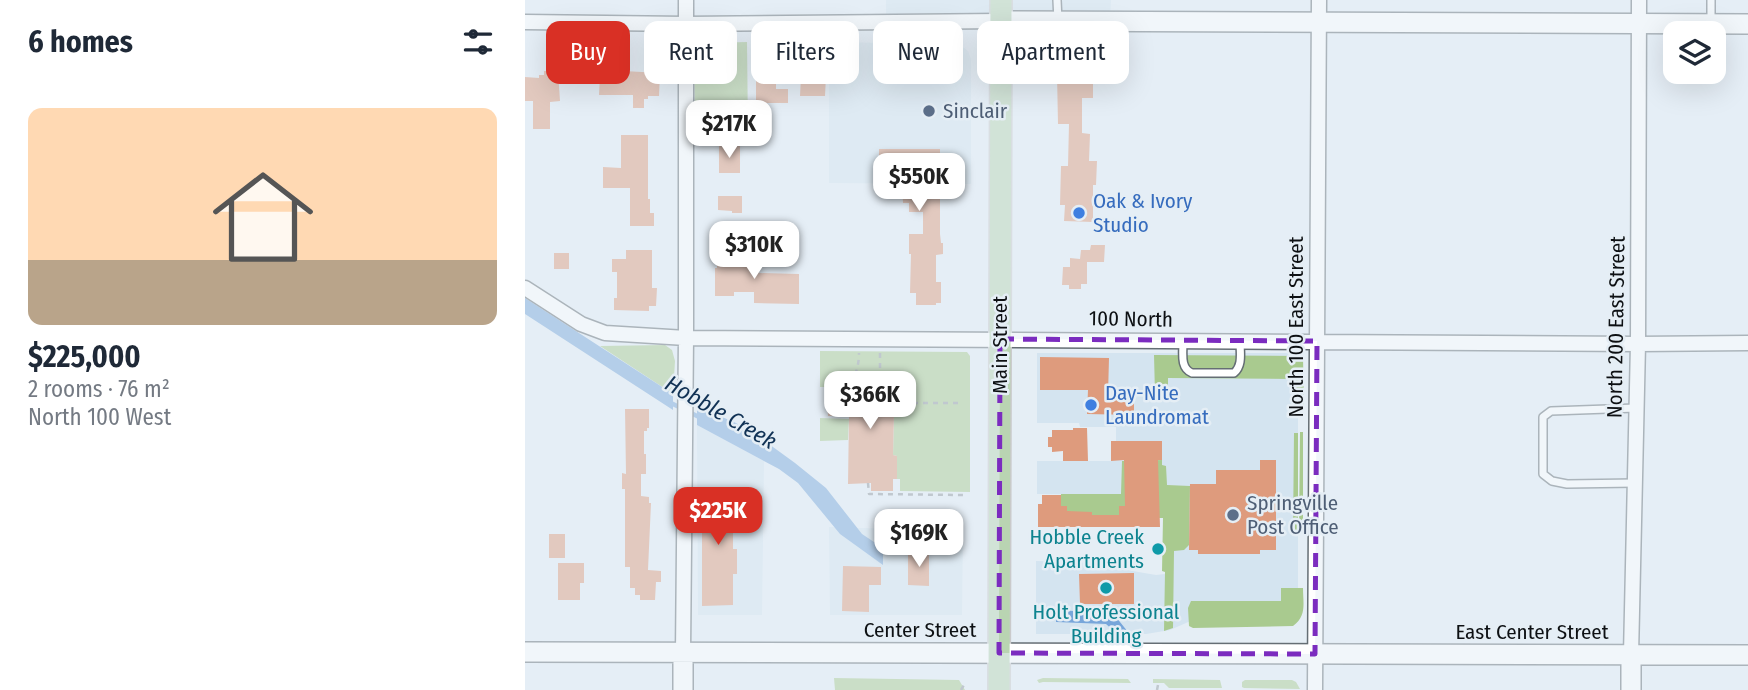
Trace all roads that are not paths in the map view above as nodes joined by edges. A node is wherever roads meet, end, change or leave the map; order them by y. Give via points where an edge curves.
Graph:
1 (686, 0) edge
2 (1057, 0) edge
3 (1319, 0) edge
4 (1639, 0) edge
5 (1711, 0) edge
6 (1001, 10) edge
7 (686, 21) edge
8 (1058, 21) joint
9 (1129, 21) edge
10 (1711, 21) edge
11 (525, 22) edge
12 (737, 22) edge
13 (1319, 22) junction
14 (644, 23) edge
15 (1639, 23) junction
16 (1663, 23) edge
17 (1726, 24) edge
18 (1748, 24) edge
19 (686, 84) edge
20 (525, 288) edge
21 (686, 338) junction
22 (1000, 339) junction
23 (1183, 341) junction
24 (1317, 341) junction
25 (1240, 342) junction
26 (1748, 343) edge
27 (1638, 344) junction
28 (1637, 408) junction
29 (1635, 483) junction
30 (525, 652) edge
31 (683, 652) junction
32 (999, 653) junction
33 (1315, 654) junction
34 (1631, 655) junction
35 (1748, 655) edge
36 (683, 690) edge
37 (999, 690) edge
38 (1315, 690) edge
39 (1631, 690) edge

1 - 7 street
2 - 8 lane
3 - 13 street, North 100 East Street
4 - 15 street, North 200 East Street
5 - 10 lane
6 - 8 street
6 - 12 street
6 - 22 main road, Main Street
9 - 13 street
11 - 14 street
13 - 15 street
13 - 24 street, North 100 East Street
15 - 16 street
15 - 27 street, North 200 East Street
17 - 18 street
19 - 21 street
20 - 21 street, 100 North via 580,324 605,333
21 - 22 street, 100 North
21 - 31 street
22 - 23 street, 100 North
22 - 32 main road, Main Street
23 - 25 street, 100 North
23 - 25 lane via 1183,365 1192,373 1234,373 1240,363
24 - 25 street, 100 North
24 - 27 street, 100 North
24 - 33 street, North 100 East Street
26 - 27 street, 100 North
27 - 28 street, North 200 East Street
28 - 29 street, North 200 East Street
28 - 29 lane via 1551,411 1543,417 1543,474 1552,481
29 - 34 street, North 200 East Street
30 - 31 street, Center Street
31 - 32 street, Center Street
31 - 36 street
32 - 33 street, Center Street
32 - 37 main road, Main Street
33 - 34 street, East Center Street
33 - 38 street, North 100 East Street
34 - 35 street, East Center Street
34 - 39 street

